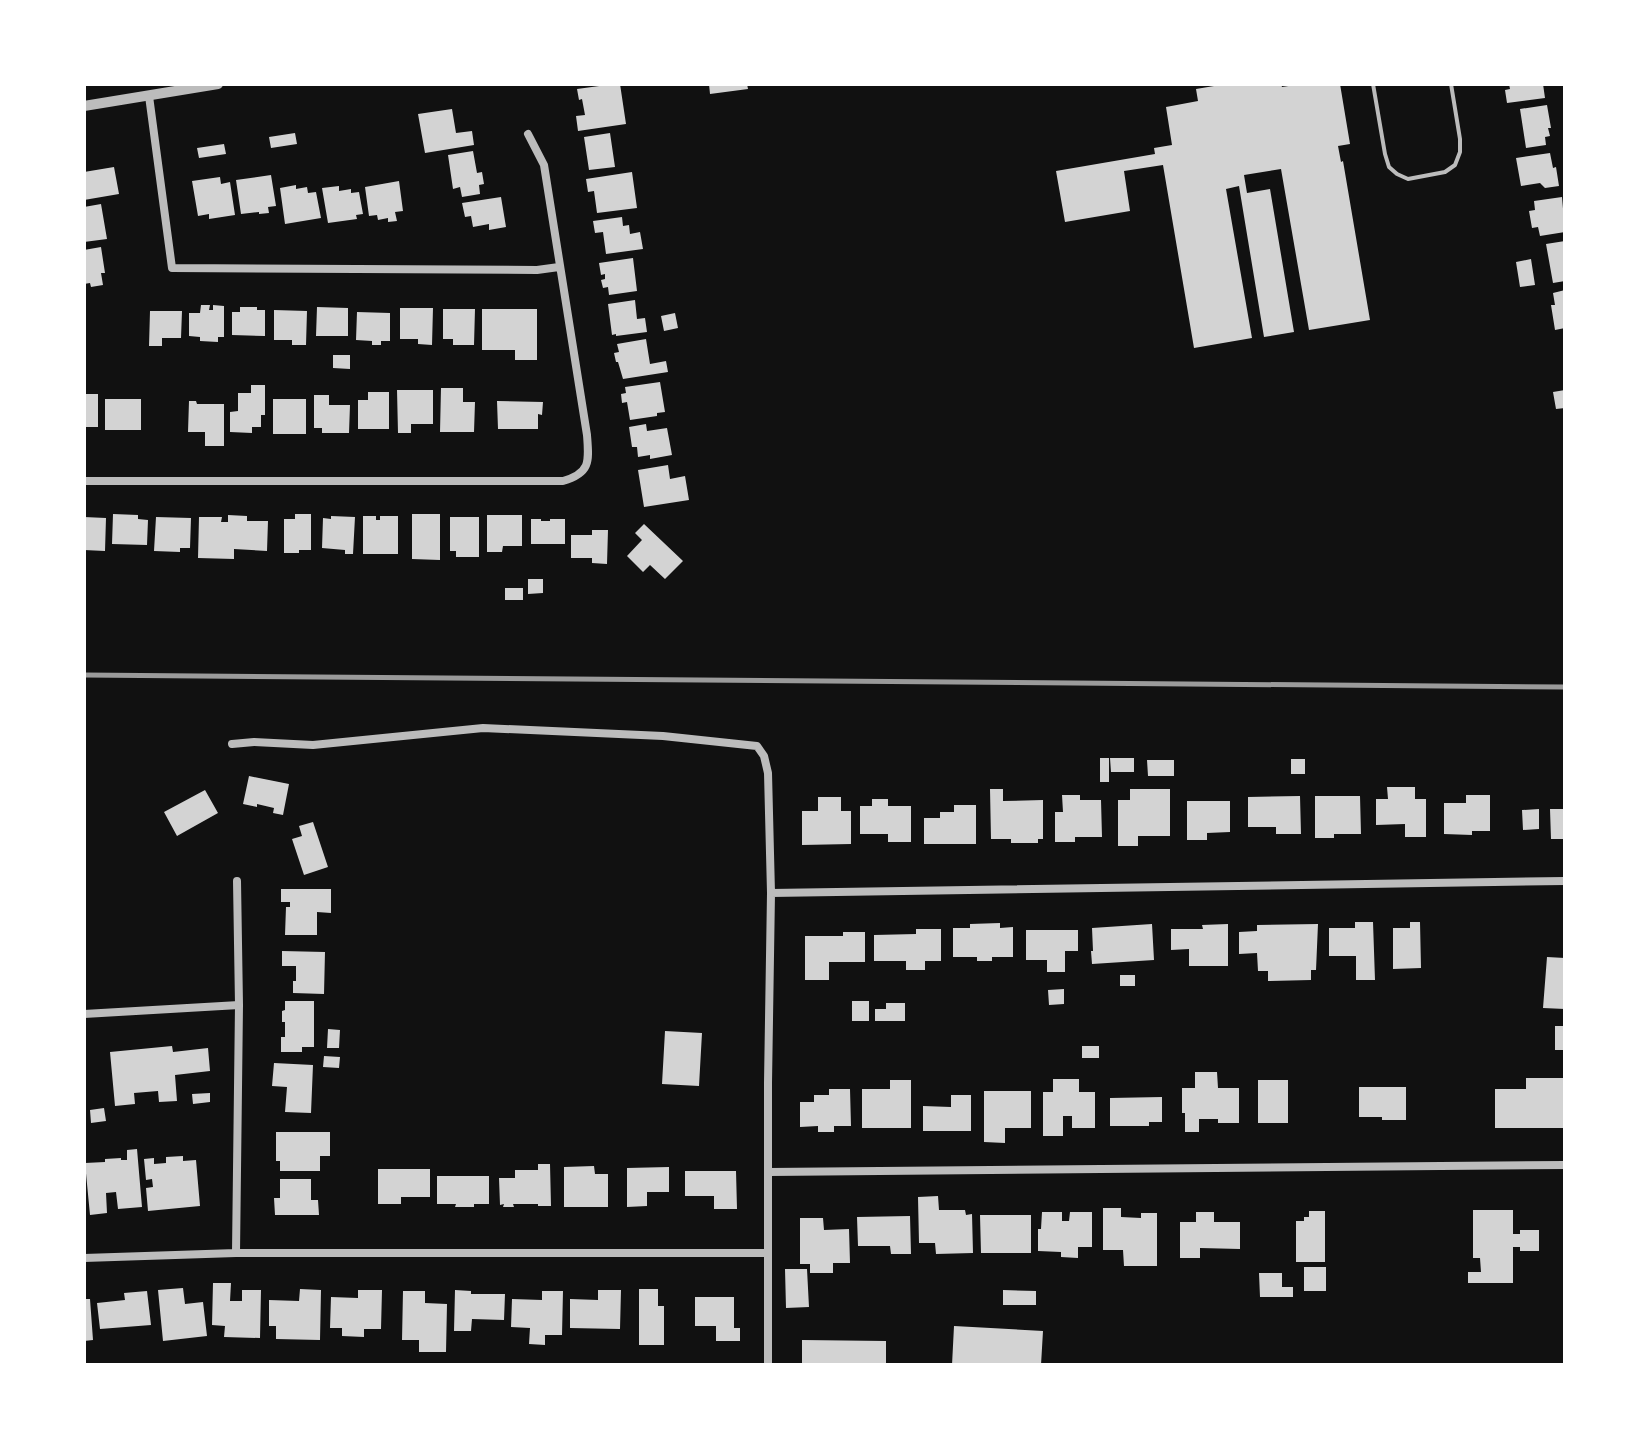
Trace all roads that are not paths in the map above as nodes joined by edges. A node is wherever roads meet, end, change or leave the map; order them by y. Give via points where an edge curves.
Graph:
1 (218, 84) edge
2 (1373, 84) edge
3 (1451, 84) edge
4 (149, 96) junction
5 (84, 106) edge
6 (528, 134) dead end
7 (559, 267) junction
8 (84, 481) edge
9 (232, 744) dead end
10 (237, 881) dead end
11 (1565, 881) edge
12 (771, 893) junction
13 (239, 1005) junction
14 (84, 1014) edge
15 (1565, 1165) edge
16 (769, 1172) junction
17 (236, 1253) junction
18 (768, 1253) junction
19 (84, 1258) edge
20 (768, 1365) edge

1 - 4 street
2 - 3 lane via 1389,167 1408,179 1455,165 1460,139
4 - 5 street
4 - 7 street via 172,268
6 - 7 street via 544,165
7 - 8 street via 589,455 586,469 577,477
9 - 12 street via 313,745 483,728 757,746 768,773
10 - 13 street
11 - 12 street
12 - 16 street
13 - 14 street
13 - 17 street
15 - 16 street
16 - 18 street
17 - 18 street
17 - 19 street
18 - 20 street

